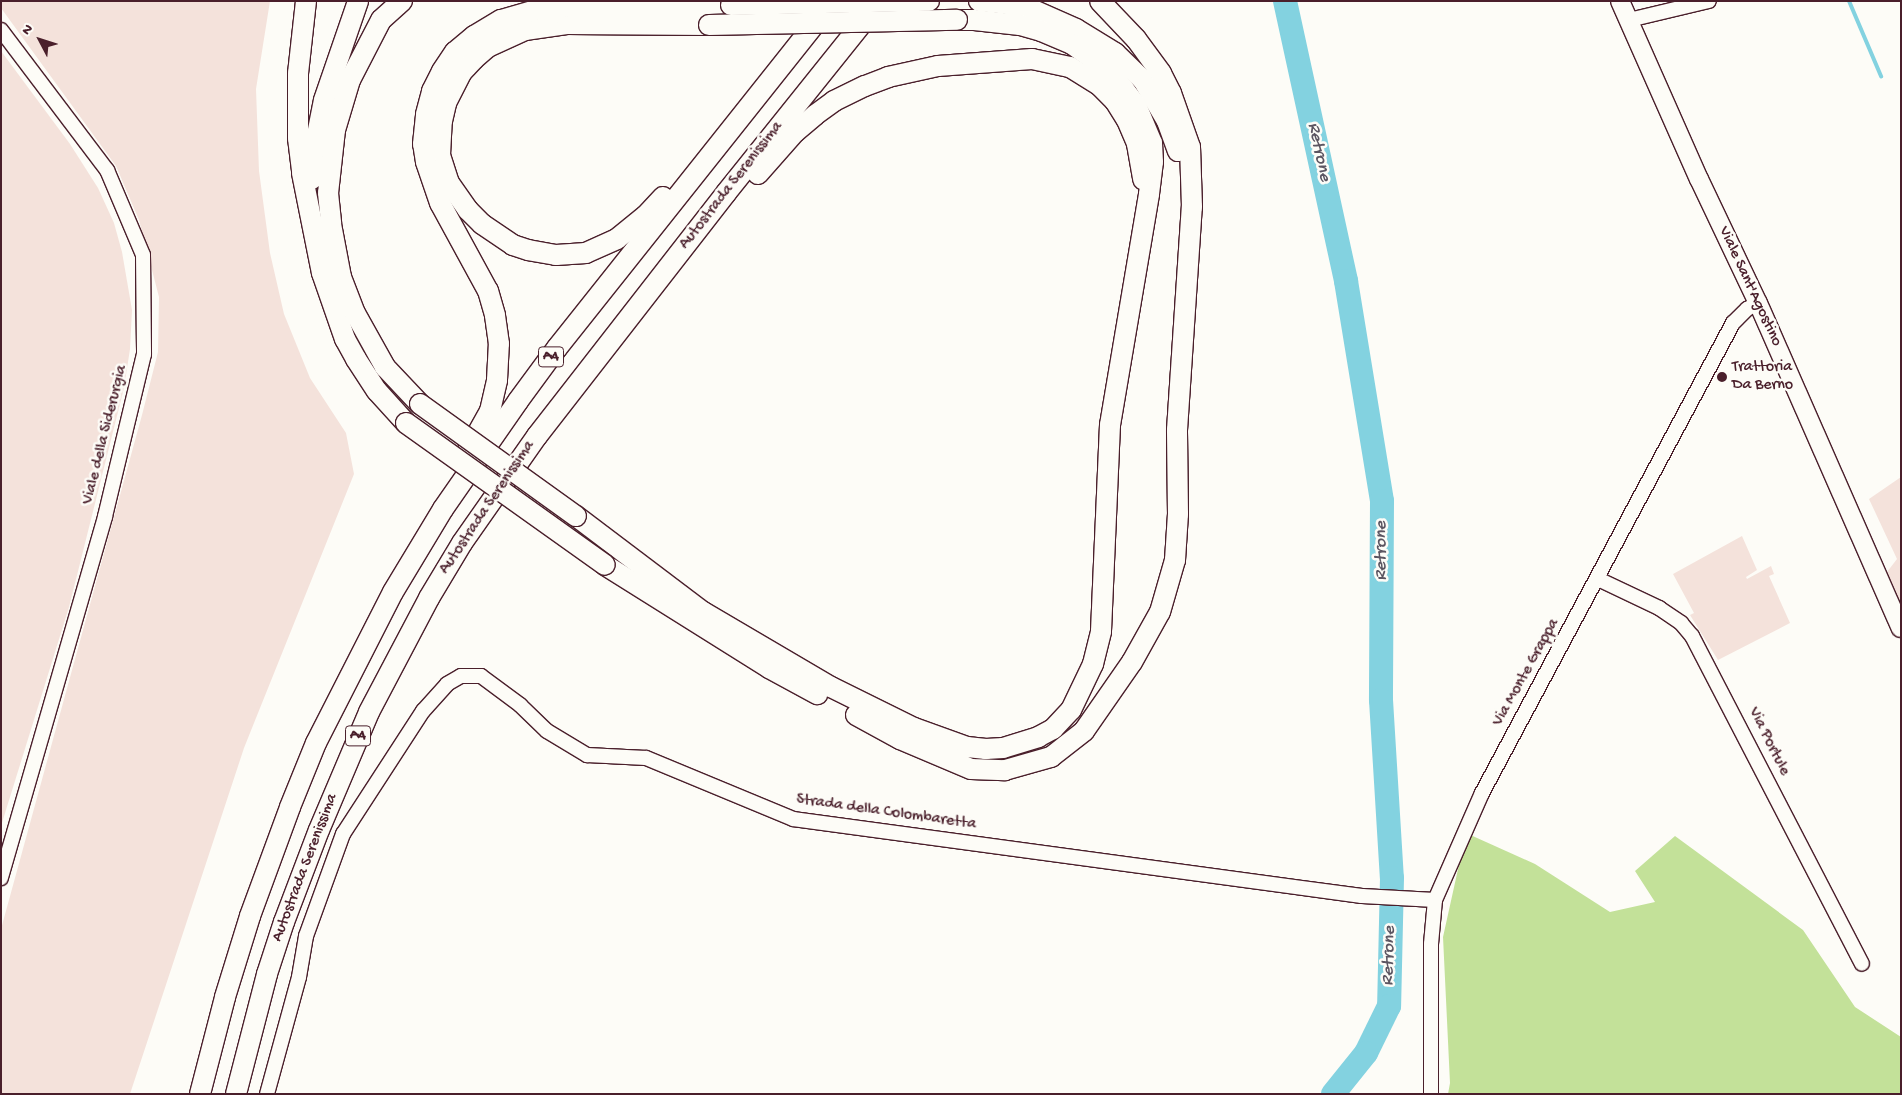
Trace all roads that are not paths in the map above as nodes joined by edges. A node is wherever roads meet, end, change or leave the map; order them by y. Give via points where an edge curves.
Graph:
1 (306, 1) edge
2 (358, 1) edge
3 (402, 1) edge
4 (821, 1) edge
5 (832, 1) edge
6 (880, 1) edge
7 (929, 1) edge
8 (979, 1) edge
9 (1100, 1) edge
10 (1620, 1) edge
11 (1708, 1) edge
12 (1628, 20) junction
13 (1, 30) edge
14 (1192, 206) junction
15 (314, 239) junction
16 (1141, 241) junction
17 (1758, 303) junction
18 (554, 414) junction
19 (1598, 579) junction
20 (1901, 628) edge
21 (316, 743) junction
22 (1, 878) edge
23 (1435, 900) junction
24 (1862, 964) dead end
25 (200, 1094) edge
26 (236, 1094) edge
27 (268, 1094) edge
28 (1431, 1094) edge

1 - 15 highway via 298,73 298,138
2 - 15 highway via 318,123 312,160
3 - 16 highway, bridge via 381,20 350,80 335,130 328,193 341,277 355,313 385,367 420,404 703,612 830,687 914,728 967,747 1002,748 1038,737 1062,720 1079,699 1093,664 1101,631 1110,425
4 - 16 highway, bridge via 786,41 666,193 632,228 603,247 571,255 528,250 482,224 449,183 440,155 442,121 446,103 461,73 488,47 544,26 601,23 709,25 957,20 999,22 1041,31 1072,44 1092,57 1136,105 1152,143 1153,162
5 - 21 highway, Autostrada Serenissima / A4 via 557,348 443,509 393,592
6 - 18 highway, Autostrada Serenissima / A4
7 - 21 highway, bridge via 566,7 518,13 474,36 455,52 438,79 424,124 423,144 440,203 477,269 491,302 499,344 497,380 484,424 407,546 370,612 328,700
8 - 14 highway via 1007,4 1055,19 1096,40 1131,66 1167,121
9 - 14 highway via 1151,58 1171,93 1190,147
10 - 12 main road, Viale Sant'Agostino
11 - 12 street
12 - 17 main road, Viale Sant'Agostino
13 - 22 street, Viale della Siderurgia via 107,170 143,255 144,354 104,517
14 - 15 highway, bridge via 1177,430 1175,560 1160,612 1132,662 1084,731 1050,757 1005,770 971,769 918,746 769,668 605,565 406,423 377,391 345,339 328,294
16 - 18 highway via 1144,188 1136,144 1115,101 1087,77 1070,67 1032,59 938,66 888,77 834,101 795,132 655,303
17 - 19 street, Via Monte Grappa via 1733,323
17 - 20 main road, Viale Sant'Agostino
18 - 26 highway, Autostrada Serenissima / A4 via 462,543 429,598 370,712 322,822 284,922
19 - 23 street, Via Monte Grappa via 1482,793
19 - 24 street, Via Portule via 1659,608 1692,636
21 - 25 highway, Autostrada Serenissima / A4 via 250,916
23 - 27 street, Strada della Colombaretta via 1362,896 793,819 646,758 587,755 547,731 520,705 481,676 461,676 447,684 423,711 343,834 306,936 299,977
23 - 28 street, Via Monte Grappa via 1431,944

